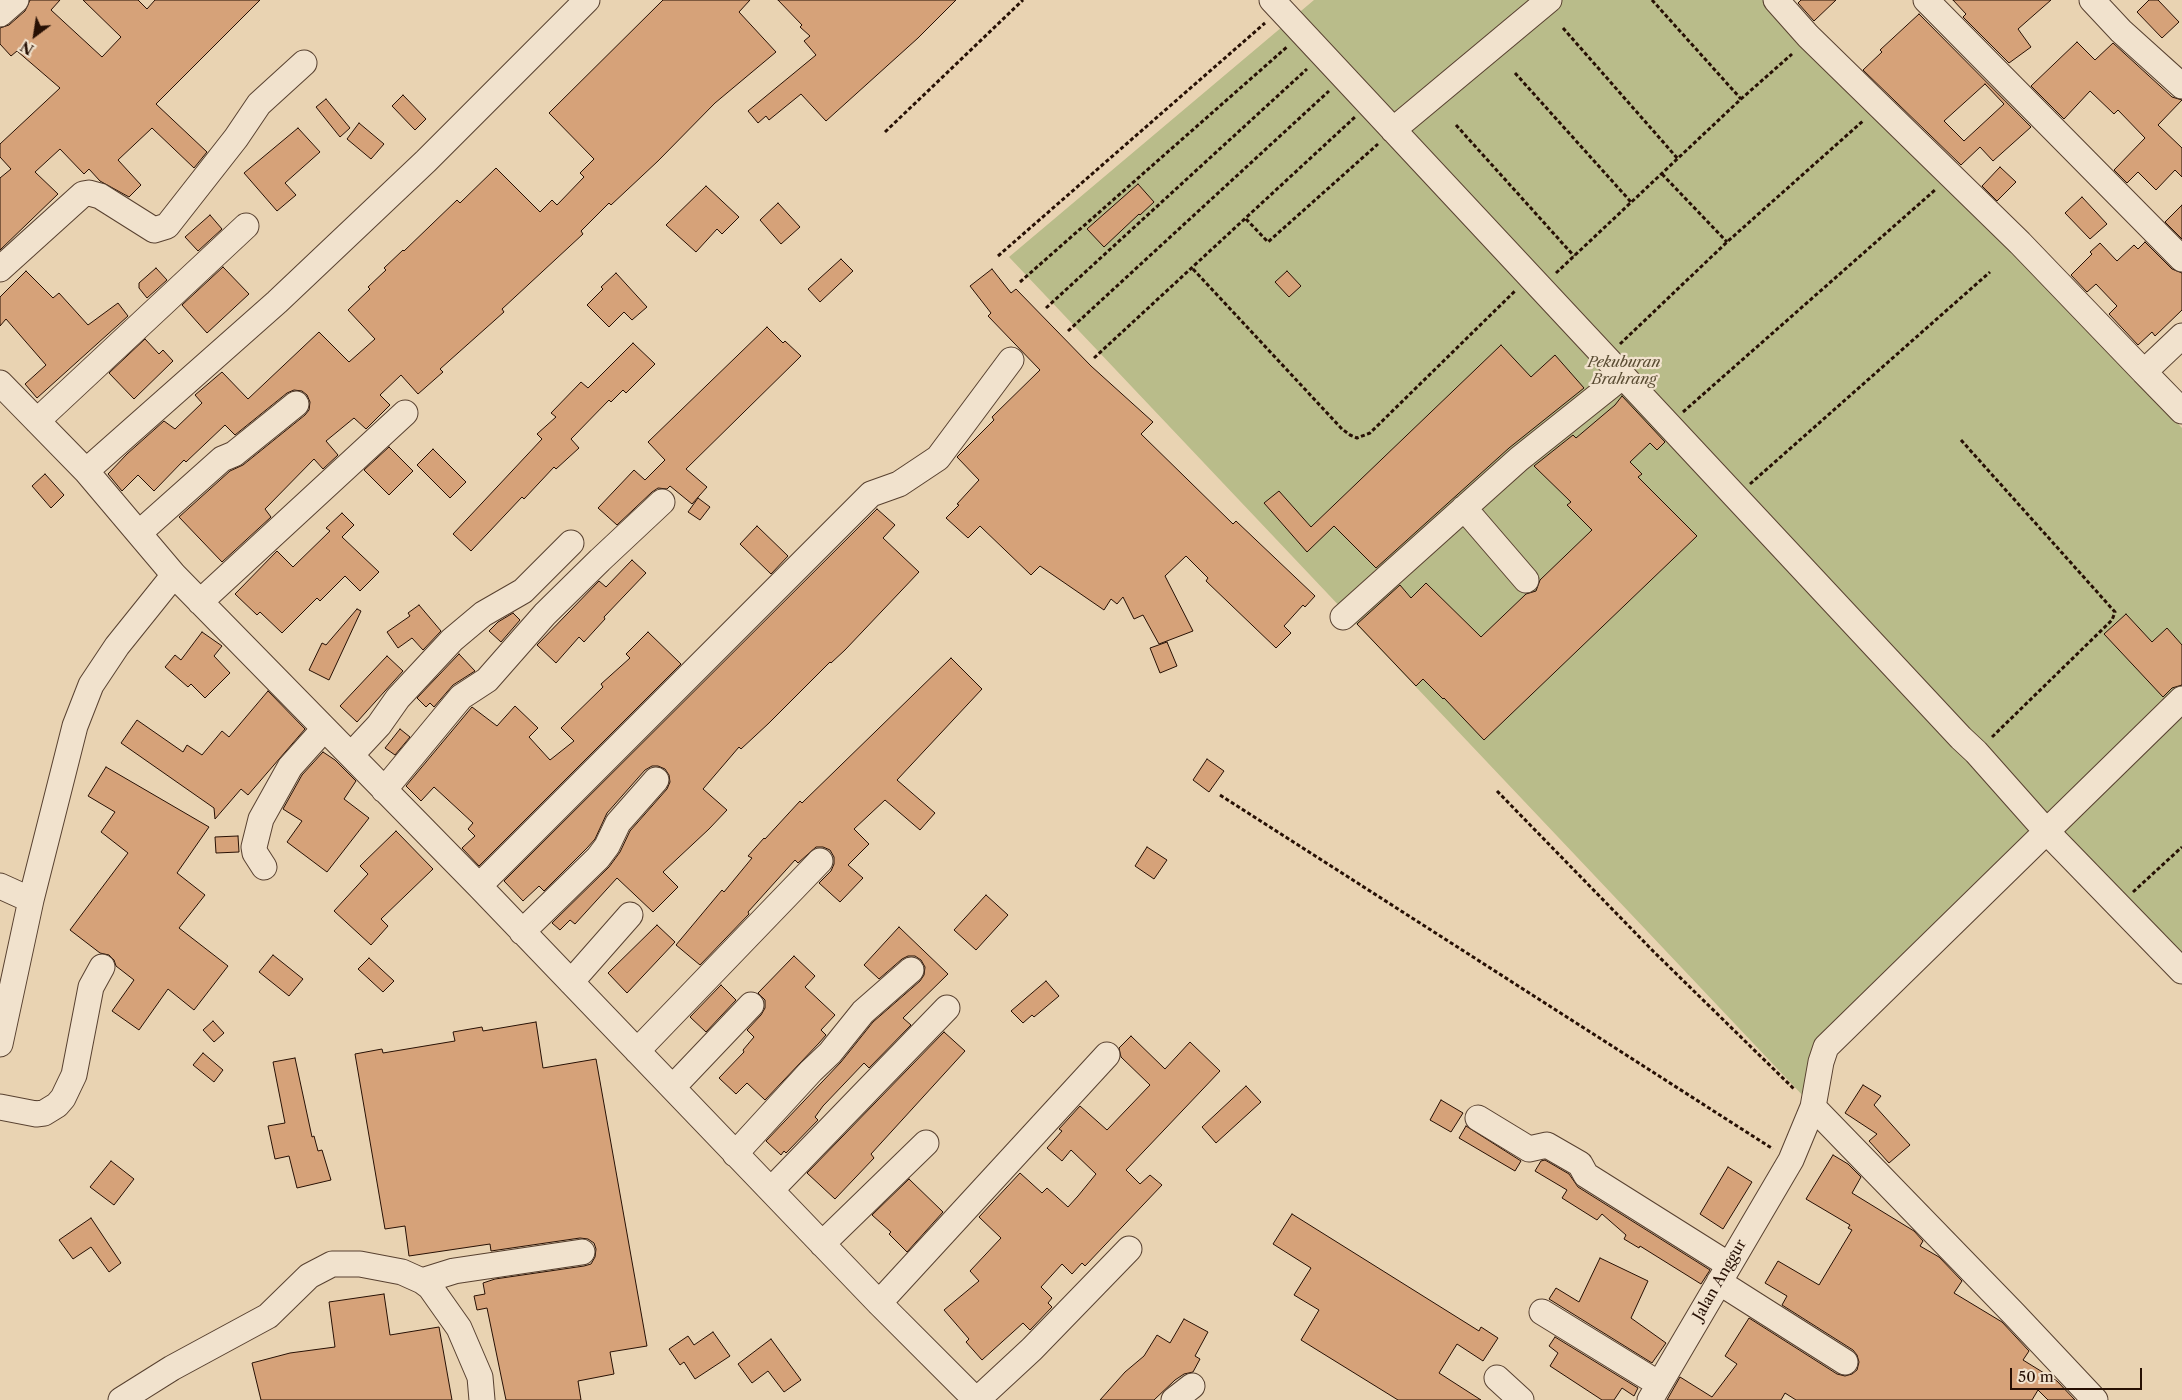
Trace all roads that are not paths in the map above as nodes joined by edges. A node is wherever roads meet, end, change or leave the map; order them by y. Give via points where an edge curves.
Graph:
1 (16, 0) edge
2 (587, 0) edge
3 (1549, 0) edge
4 (1776, 0) edge
5 (1926, 0) edge
6 (2092, 0) edge
7 (1276, 5) edge
8 (0, 14) edge
9 (304, 63) dead end
10 (2182, 86) edge
11 (1393, 130) junction
12 (246, 226) dead end
13 (2182, 259) edge
14 (0, 270) edge
15 (2182, 336) edge
16 (1011, 360) dead end
17 (2144, 372) junction
18 (1623, 376) junction
19 (0, 383) edge
20 (296, 404) dead end
21 (2182, 410) edge
22 (405, 413) dead end
23 (37, 420) junction
24 (86, 471) junction
25 (662, 502) dead end
26 (1464, 508) junction
27 (139, 533) junction
28 (571, 543) dead end
29 (174, 575) junction
30 (1526, 580) dead end
31 (200, 602) junction
32 (1343, 617) dead end
33 (2182, 700) edge
34 (324, 729) junction
35 (351, 756) junction
36 (656, 780) dead end
37 (384, 790) junction
38 (2047, 832) junction
39 (820, 861) dead end
40 (264, 867) dead end
41 (0, 886) edge
42 (479, 886) junction
43 (31, 900) junction
44 (630, 915) dead end
45 (522, 932) junction
46 (102, 967) dead end
47 (911, 970) dead end
48 (2182, 971) edge
49 (571, 982) junction
50 (751, 1005) dead end
51 (947, 1008) dead end
52 (0, 1044) edge
53 (637, 1051) junction
54 (1107, 1055) dead end
55 (673, 1087) junction
56 (0, 1107) edge
57 (1813, 1107) junction
58 (1478, 1118) dead end
59 (926, 1143) dead end
60 (735, 1154) junction
61 (771, 1190) junction
62 (822, 1244) junction
63 (1130, 1249) dead end
64 (582, 1252) dead end
65 (1724, 1273) junction
66 (422, 1281) junction
67 (880, 1304) junction
68 (1542, 1312) dead end
69 (1846, 1362) dead end
70 (1497, 1378) dead end
71 (1654, 1392) edge
72 (121, 1400) edge
73 (482, 1400) edge
74 (976, 1400) edge
75 (1521, 1400) edge
76 (2095, 1400) edge

1 - 8 street
2 - 24 street via 426,161 277,302
3 - 11 street
4 - 17 street via 1808,36 2020,243
5 - 13 street
6 - 10 street
7 - 11 street
9 - 14 street via 259,104 167,226 154,230 100,196 83,194
11 - 18 street
12 - 23 street
15 - 17 street
16 - 42 street via 938,458 899,484 871,494
17 - 21 street
18 - 26 street via 1519,459
18 - 38 street
19 - 23 street
20 - 27 street via 234,454 222,459
22 - 31 street
23 - 24 street
24 - 27 street
25 - 37 street via 552,607 487,680 461,697
26 - 30 street
26 - 32 street
27 - 29 street
28 - 35 street via 523,591 483,614 452,640 398,698
29 - 31 street
29 - 43 street via 117,646 91,685 75,726
31 - 34 street
33 - 38 street, Jalan Anggur
34 - 35 street
34 - 40 street via 290,767 261,819 254,847
35 - 37 street
36 - 45 street via 618,823 598,858
37 - 42 street
38 - 48 street
38 - 57 street, Jalan Anggur via 1826,1047
39 - 53 street
41 - 43 street
42 - 45 street
43 - 52 street
44 - 49 street
45 - 49 street
46 - 56 street via 91,987 74,1075 63,1098 44,1114
47 - 60 street via 864,1012
49 - 53 street
50 - 55 street
51 - 61 street
53 - 55 street
54 - 67 street
55 - 60 street
57 - 65 street, Jalan Anggur via 1791,1160
57 - 76 street
58 - 65 street via 1529,1149 1547,1145 1580,1164 1586,1175
59 - 62 street
60 - 61 street
61 - 62 street
62 - 67 street
63 - 74 street via 1032,1349
64 - 66 street via 454,1271
65 - 69 street
65 - 71 street, Jalan Anggur
66 - 72 street via 402,1272 360,1264 332,1264 309,1276 268,1316
66 - 73 street via 459,1328 480,1377
67 - 74 street
68 - 71 street
70 - 75 street

